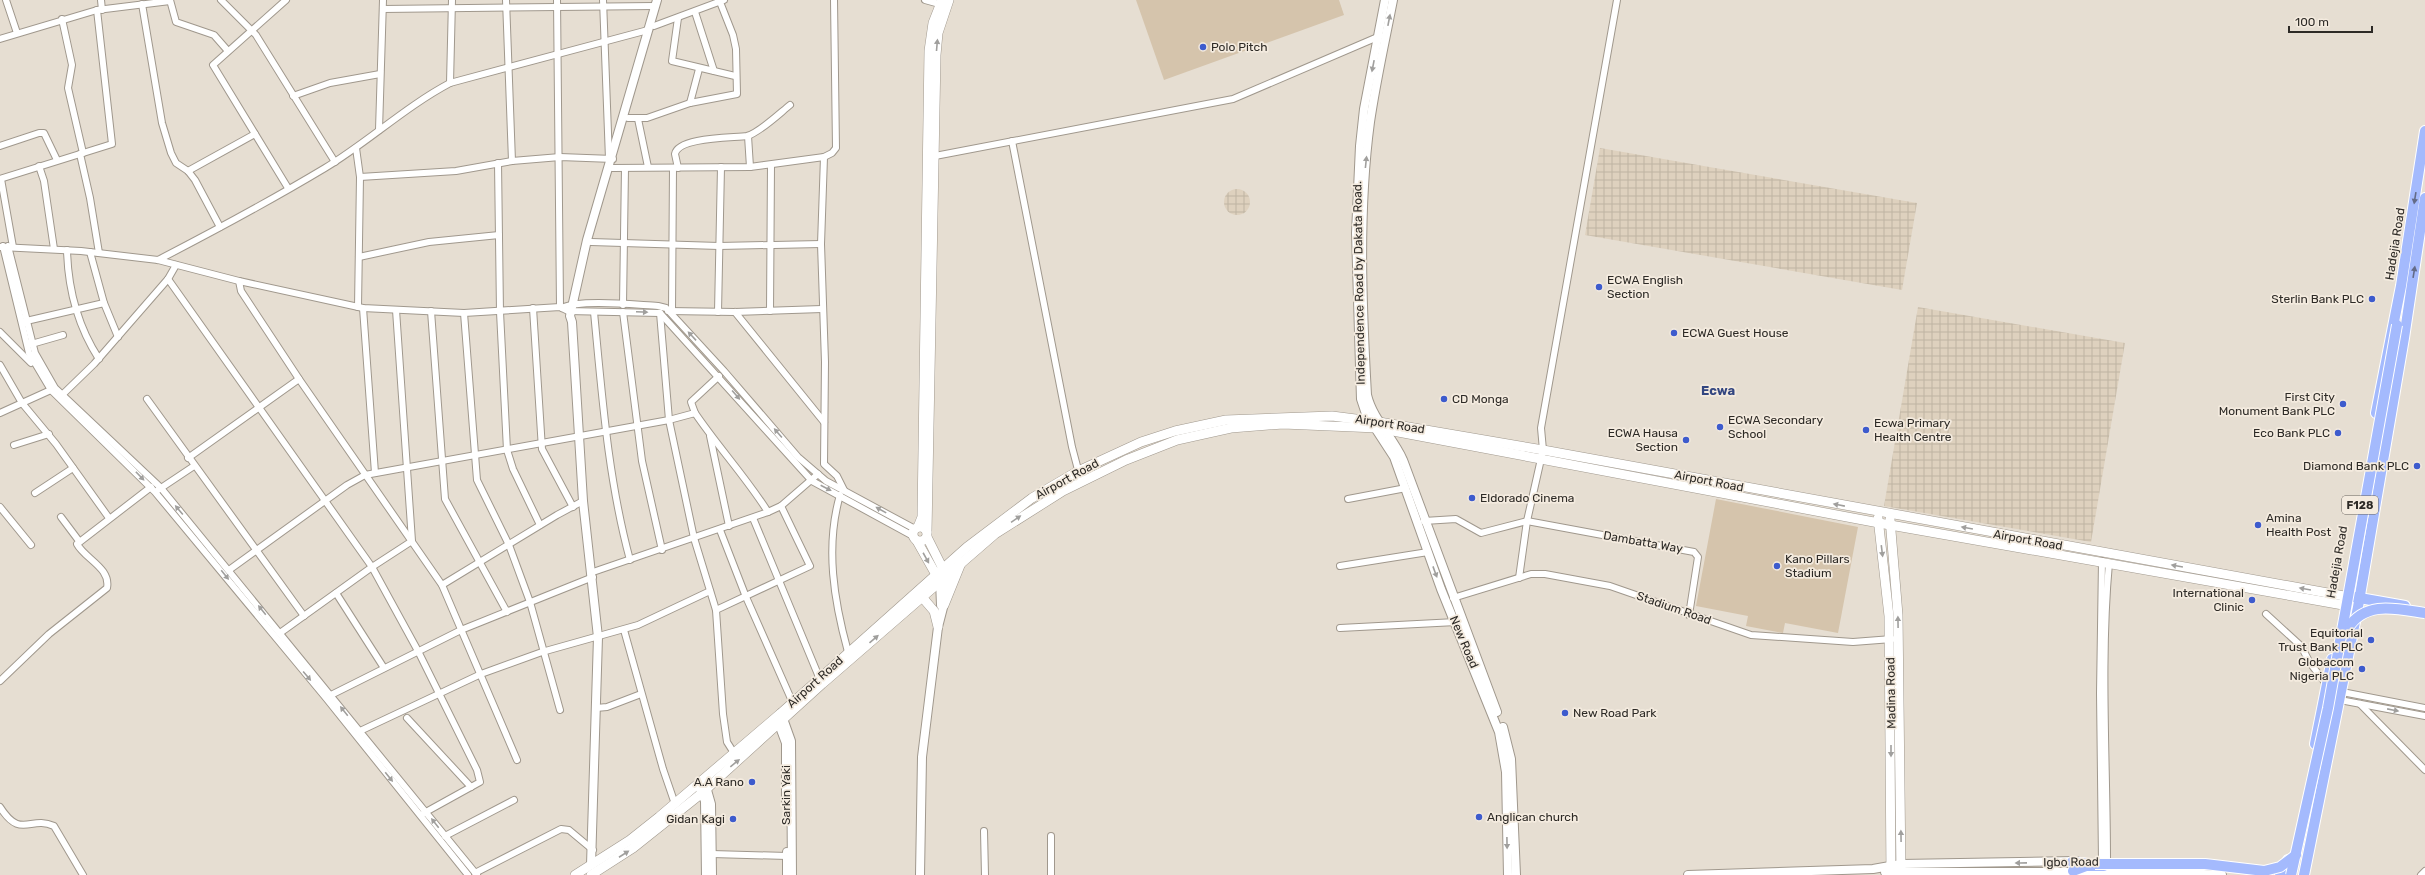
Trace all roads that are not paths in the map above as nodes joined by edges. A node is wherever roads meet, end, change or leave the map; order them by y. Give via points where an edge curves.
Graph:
1 (6, 0) edge
2 (100, 0) edge
3 (170, 0) edge
4 (221, 0) edge
5 (286, 0) edge
6 (383, 0) edge
7 (452, 0) edge
8 (506, 0) edge
9 (557, 0) edge
10 (662, 0) edge
11 (834, 0) edge
12 (925, 0) edge
13 (1385, 0) edge
14 (1392, 0) edge
15 (1617, 0) edge
16 (718, 1) edge
17 (603, 3) edge
18 (656, 3) edge
19 (944, 3) edge
20 (142, 4) junction
21 (556, 8) junction
22 (383, 9) junction
23 (452, 9) junction
24 (506, 9) junction
25 (99, 10) junction
26 (695, 12) junction
27 (678, 18) junction
28 (62, 19) junction
29 (651, 28) junction
30 (252, 30) junction
31 (18, 33) junction
32 (1382, 36) junction
33 (0, 38) edge
34 (606, 43) junction
35 (228, 51) junction
36 (558, 55) junction
37 (507, 68) junction
38 (699, 68) junction
39 (714, 71) junction
40 (380, 74) junction
41 (735, 76) junction
42 (450, 83) junction
43 (293, 96) junction
44 (690, 103) junction
45 (790, 105) dead end
46 (628, 118) junction
47 (638, 119) junction
48 (379, 130) junction
49 (2425, 131) edge
50 (255, 134) junction
51 (748, 136) junction
52 (1012, 141) junction
53 (0, 146) edge
54 (356, 148) junction
55 (82, 154) junction
56 (934, 156) junction
57 (560, 157) junction
58 (824, 157) junction
59 (611, 159) junction
60 (57, 160) junction
61 (512, 161) junction
62 (335, 162) junction
63 (498, 163) junction
64 (771, 165) junction
65 (39, 166) junction
66 (648, 167) junction
67 (750, 167) junction
68 (612, 168) junction
69 (625, 168) junction
70 (675, 168) junction
71 (721, 168) junction
72 (188, 171) junction
73 (360, 177) junction
74 (0, 179) edge
75 (288, 188) junction
76 (2425, 198) edge
77 (220, 227) junction
78 (499, 235) junction
79 (591, 242) junction
80 (623, 242) junction
81 (672, 244) junction
82 (821, 244) junction
83 (770, 245) junction
84 (719, 246) junction
85 (6, 247) edge
86 (54, 249) junction
87 (67, 250) junction
88 (90, 252) junction
89 (99, 253) junction
90 (359, 257) junction
91 (158, 260) junction
92 (176, 265) junction
93 (168, 279) junction
94 (239, 281) junction
95 (2409, 299) junction
96 (2398, 300) junction
97 (104, 303) junction
98 (360, 307) junction
99 (533, 308) junction
100 (569, 308) junction
101 (623, 308) junction
102 (822, 309) junction
103 (396, 310) junction
104 (75, 311) junction
105 (431, 311) junction
106 (670, 311) junction
107 (770, 311) junction
108 (464, 312) junction
109 (500, 312) junction
110 (594, 312) junction
111 (660, 312) junction
112 (718, 312) junction
113 (735, 312) junction
114 (23, 322) junction
115 (2399, 326) junction
116 (0, 332) edge
117 (63, 335) dead end
118 (118, 337) junction
119 (29, 345) junction
120 (99, 359) junction
121 (0, 365) edge
122 (34, 365) junction
123 (719, 376) junction
124 (299, 379) junction
125 (53, 389) junction
126 (62, 395) junction
127 (147, 399) dead end
128 (22, 403) junction
129 (260, 407) junction
130 (0, 413) edge
131 (695, 413) junction
132 (669, 420) junction
133 (824, 422) junction
134 (1378, 425) junction
135 (637, 426) junction
136 (606, 431) junction
137 (48, 434) junction
138 (710, 435) junction
139 (1176, 435) junction
140 (578, 436) junction
141 (543, 442) junction
142 (14, 445) dead end
143 (507, 450) junction
144 (1541, 454) junction
145 (475, 455) junction
146 (188, 458) junction
147 (441, 461) junction
148 (194, 466) junction
149 (73, 468) junction
150 (407, 468) junction
151 (1078, 471) junction
152 (375, 473) junction
153 (818, 474) junction
154 (365, 475) junction
155 (812, 481) junction
156 (1081, 481) junction
157 (1406, 488) junction
158 (156, 489) junction
159 (35, 493) dead end
160 (842, 493) junction
161 (1348, 498) dead end
162 (324, 501) junction
163 (583, 501) junction
164 (781, 506) junction
165 (0, 507) edge
166 (573, 507) junction
167 (768, 512) junction
168 (1877, 512) junction
169 (1889, 514) junction
170 (62, 517) dead end
171 (109, 518) junction
172 (753, 518) junction
173 (1421, 522) junction
174 (1527, 522) junction
175 (1879, 523) junction
176 (540, 525) junction
177 (1891, 525) junction
178 (729, 526) junction
179 (720, 530) junction
180 (916, 533) junction
181 (927, 535) junction
182 (694, 538) junction
183 (412, 541) junction
184 (79, 542) junction
185 (31, 545) dead end
186 (509, 545) junction
187 (254, 550) junction
188 (662, 550) junction
189 (1428, 552) junction
190 (630, 560) junction
191 (479, 562) junction
192 (961, 562) junction
193 (2105, 562) junction
194 (372, 566) junction
195 (1340, 566) dead end
196 (229, 570) junction
197 (593, 574) junction
198 (941, 575) junction
199 (1519, 578) junction
200 (778, 582) junction
201 (442, 585) junction
202 (1445, 588) junction
203 (710, 592) junction
204 (336, 593) junction
205 (746, 597) junction
206 (922, 597) junction
207 (1453, 598) junction
208 (2343, 601) junction
209 (530, 602) junction
210 (2359, 603) junction
211 (944, 605) junction
212 (2425, 609) edge
213 (716, 610) junction
214 (507, 612) junction
215 (2425, 613) edge
216 (941, 614) junction
217 (2266, 614) dead end
218 (1689, 615) junction
219 (304, 616) junction
220 (2425, 618) edge
221 (1456, 622) junction
222 (938, 627) junction
223 (1340, 628) dead end
224 (2348, 628) junction
225 (461, 630) junction
226 (624, 630) junction
227 (280, 633) junction
228 (598, 637) junction
229 (1894, 639) junction
230 (418, 651) junction
231 (542, 652) junction
232 (848, 652) junction
233 (384, 668) junction
234 (481, 674) junction
235 (819, 677) junction
236 (0, 681) edge
237 (1484, 685) junction
238 (2327, 685) junction
239 (439, 693) junction
240 (641, 694) junction
241 (328, 696) junction
242 (2341, 696) junction
243 (2377, 699) junction
244 (792, 701) junction
245 (2360, 704) junction
246 (2375, 706) junction
247 (596, 708) junction
248 (2425, 708) edge
249 (560, 710) dead end
250 (2425, 716) edge
251 (408, 718) dead end
252 (780, 718) junction
253 (360, 731) junction
254 (1506, 748) junction
255 (734, 753) junction
256 (517, 760) dead end
257 (2425, 770) edge
258 (702, 786) junction
259 (471, 787) junction
260 (514, 800) dead end
261 (675, 804) junction
262 (0, 807) edge
263 (426, 812) junction
264 (420, 816) junction
265 (984, 831) dead end
266 (445, 836) junction
267 (1051, 836) dead end
268 (593, 850) junction
269 (712, 854) junction
270 (2296, 855) junction
271 (787, 856) junction
272 (2100, 863) junction
273 (2073, 866) junction
274 (591, 870) edge
275 (1891, 871) edge
276 (1901, 871) edge
277 (2425, 871) edge
278 (476, 874) edge
279 (791, 874) edge
280 (83, 875) edge
281 (468, 875) edge
282 (575, 875) edge
283 (706, 875) edge
284 (712, 875) edge
285 (920, 875) edge
286 (985, 875) edge
287 (1051, 875) edge
288 (1508, 875) edge
289 (1516, 875) edge
290 (1688, 875) edge
291 (2222, 875) edge
292 (2251, 875) edge
293 (2267, 875) edge
294 (2280, 875) edge
295 (2291, 875) edge
296 (2297, 875) edge
297 (2304, 875) edge
298 (2421, 875) edge

1 - 31 street
2 - 25 street
3 - 20 street
3 - 35 street via 176,22 214,35
4 - 30 street
5 - 30 street
6 - 22 street
7 - 23 street
8 - 24 street
9 - 21 street
10 - 29 street
11 - 58 street via 836,148
12 - 19 street
13 - 32 street, Independence Road by Dakata Road.
32 -> 14 street, Independence Road by Dakata Road.
15 - 144 street via 1541,428
16 - 26 street
16 - 41 street via 733,35
17 - 18 street
17 - 21 street
17 - 34 street
18 - 29 street
56 -> 19 main road via 936,55
19 - 180 main road via 933,23 929,51 922,517
20 - 25 street
20 - 72 street via 162,123 176,163
21 - 24 street
21 - 36 street
22 - 23 street
22 - 40 street
23 - 24 street
23 - 42 street
24 - 37 street
25 - 28 street
25 - 55 street via 113,142
26 - 27 street
26 - 39 street
27 - 29 street
27 - 38 street via 672,61
28 - 31 street
28 - 55 street via 72,65 68,88
29 - 34 street
29 - 46 street
29 - 59 street
30 - 35 street
30 - 43 street
31 - 33 street
32 - 52 street via 1233,99
32 - 134 street, Independence Road by Dakata Road. via 1370,122 1363,232 1367,395
34 - 36 street
34 - 59 street
35 - 50 street via 213,65
36 - 37 street
36 - 57 street
37 - 42 street
37 - 61 street
38 - 39 street
38 - 44 street
39 - 41 street
40 - 43 street via 330,83
40 - 48 street
41 - 44 street via 738,93 736,96
42 - 48 street via 425,97
43 - 62 street
44 - 47 street
45 - 51 street
46 - 47 street
46 - 59 street
47 - 66 street
48 - 54 street
49 -> 96 main road, Hadejia Road / F128
50 - 72 street
50 - 75 street
51 - 67 street
51 - 70 street via 696,141 679,148 674,154
52 - 56 street
52 - 151 street
53 - 60 street via 39,133 44,134
54 - 62 street
54 - 73 street
55 - 60 street
55 - 89 street
56 - 181 main road
57 - 59 street
57 - 61 street
57 - 100 street
58 - 64 street
58 - 82 street
59 - 68 street
59 - 100 street
60 - 65 street
61 - 63 street
62 - 75 street
63 - 73 street via 456,171
63 - 78 street
64 - 67 street
64 - 83 street
65 - 74 street
65 - 86 street via 44,182
66 - 69 street
66 - 70 street
67 - 71 street
68 - 69 street
68 - 79 street
69 - 80 street
70 - 71 street
70 - 81 street
71 - 84 street
72 - 77 street via 200,187
73 - 90 street
74 - 85 street
75 - 77 street
95 -> 76 main road, Hadejia Road / F128
77 - 91 street
78 - 90 street via 429,242
78 - 109 street
79 - 80 street
79 - 100 street
80 - 81 street
80 - 101 street
81 - 84 street
81 - 106 street
82 - 83 street
82 - 102 street
83 - 84 street
83 - 107 street
84 - 112 street
85 - 86 street
85 - 114 street
86 - 87 street
87 - 88 street
87 - 104 street via 67,268
88 - 89 street
88 - 97 street
89 - 91 street
90 - 98 street
91 - 92 street
92 - 93 street
92 - 94 street
93 - 118 street
93 - 129 street
94 - 98 street
94 - 124 street via 241,290
95 - 115 main road
95 - 210 main road, Hadejia Road / F128
96 - 115 main road
96 - 208 main road, Hadejia Road / F128
97 - 104 street
97 - 118 street
98 - 103 street
98 - 152 street
99 - 100 street
99 - 109 street
99 - 141 street
100 - 101 street
100 - 110 street
100 - 140 street via 572,322
101 - 106 street via 658,306
101 - 110 street
101 -> 111 street
101 - 135 street
102 - 107 street
102 - 133 street via 825,362
103 - 105 street
103 - 150 street
104 - 114 street
104 - 120 street
105 - 108 street
105 - 147 street
106 - 112 street
153 -> 106 street via 798,457
107 - 113 street
108 - 109 street
108 - 145 street
109 - 143 street
110 - 136 street
111 - 123 street
111 - 132 street
112 - 113 street
113 - 133 street
114 - 119 street
115 - 224 main road
115 - 270 main road, bridge via 2328,708
116 - 122 street
117 - 119 street
118 - 120 street
119 - 122 street
119 - 125 street
120 - 126 street
121 - 128 street
122 - 125 street
123 - 131 street via 691,402
123 -> 155 street
124 - 129 street
124 - 154 street
125 - 126 street
125 - 128 street
125 -> 158 street
126 - 158 street
127 - 146 street
128 - 130 street
128 - 137 street
129 - 146 street
129 - 162 street
131 - 132 street
131 - 138 street
132 - 135 street
132 - 182 street
133 - 160 street via 824,464 837,476
134 - 139 main road, Airport Road via 1332,416 1256,418 1226,420
134 - 144 main road, Airport Road
134 - 157 street, New Road via 1391,449
134 - 173 street, New Road via 1401,456
135 - 136 street
135 - 188 street via 648,492
136 - 140 street
136 - 190 street via 620,524
137 - 142 street
137 - 149 street
138 - 167 street via 750,483
138 - 178 street
139 - 151 main road, Airport Road via 1141,442
139 - 156 main road, Airport Road
140 - 141 street
140 - 163 street
141 - 143 street
141 - 166 street via 544,456
143 - 145 street
143 - 176 street via 511,465
168 -> 144 main road, Airport Road
144 - 174 street
144 - 175 main road, Airport Road
145 - 147 street
145 - 186 street via 479,488
146 - 148 street
147 - 150 street
147 - 191 street via 446,505
148 - 158 street
148 - 187 street
149 - 159 street
149 - 171 street
150 - 152 street
150 - 183 street
151 - 156 street
151 - 198 main road, Airport Road via 1032,498 967,547
152 - 154 street
153 - 155 street
153 - 160 street
154 - 162 street
154 - 183 street
155 -> 160 street
155 - 164 street
192 -> 156 main road, Airport Road via 1001,530
157 - 161 street
157 - 173 street, New Road
158 - 171 street
196 -> 158 street
158 -> 241 street
160 - 180 street
160 - 232 street via 833,521 832,568
162 - 187 street
162 - 194 street
163 - 166 street
163 - 197 street
164 - 167 street
164 - 200 street via 810,566
165 - 185 street
166 - 176 street
167 - 172 street
168 - 169 main road, Airport Road
168 - 175 main road, Madina Road
169 - 177 main road, Madina Road
208 -> 169 main road, Airport Road
170 - 184 street
171 - 184 street
172 - 178 street
172 - 200 street
173 - 174 street via 1456,519 1481,533
173 - 189 street, New Road
173 - 202 street, New Road
174 - 199 street
174 - 218 street, Dambatta Way via 1694,552 1698,557
175 - 177 main road, Airport Road
175 -> 229 main road, Madina Road
176 - 186 street
177 - 193 main road, Airport Road
229 -> 177 main road, Madina Road
178 - 179 street
179 - 182 street
179 - 205 street
180 - 181 main road via 923,541
180 - 181 main road via 922,527
180 -> 198 main road
181 - 198 main road
182 - 188 street
182 - 203 street
183 - 194 street
183 - 201 street
184 - 236 street via 77,546 107,579 107,588 49,634
186 - 191 street
186 - 209 street
187 - 196 street
187 - 219 street
188 - 190 street
189 - 195 street
189 -> 202 street, New Road
190 - 197 street
191 - 201 street
191 - 214 street
192 - 198 main road, Airport Road
192 - 211 main road
193 - 208 main road, Airport Road
193 - 272 street via 2100,693
194 - 204 street
194 - 230 street
227 -> 196 street
197 - 209 street
197 - 228 street
198 - 206 main road, Airport Road
198 - 211 street
198 - 216 street
198 - 232 main road, Airport Road
199 - 207 street, Stadium Road
199 - 218 street, Stadium Road via 1531,574 1545,574 1598,584
200 - 205 street
200 - 235 street
201 - 225 street
202 - 207 street, New Road
202 - 221 street, New Road
203 - 213 street
203 - 226 street
204 - 219 street
204 - 233 street
205 - 213 street
205 - 244 street
206 - 222 main road via 934,611
252 -> 206 main road, Airport Road
207 - 237 street, New Road
208 - 210 main road
208 - 238 main road, Hadejia Road / F128
209 - 214 street
209 - 231 street
210 - 212 main road
210 - 220 main road
210 - 242 main road, Hadejia Road / F128
211 - 216 street
213 - 255 street via 724,722 727,742
214 - 225 street
215 - 224 main road, bridge via 2377,608 2360,614
216 - 222 street
217 - 238 street via 2301,646
218 - 229 street, Stadium Road via 1766,638 1854,642
219 - 227 street
221 - 223 street
221 - 237 street, New Road
222 - 285 street via 922,757
224 - 296 main road via 2320,779
225 - 230 street
225 - 234 street
226 - 228 street
226 - 240 street
227 - 241 street
228 - 231 street
228 - 247 street
229 -> 275 main road, Madina Road
276 -> 229 main road, Madina Road
230 - 233 street
230 - 239 street
231 - 234 street
231 - 249 street
232 - 235 main road, Airport Road
233 - 241 street
234 - 239 street
234 - 256 street
235 - 244 main road, Airport Road
237 - 254 street, New Road
238 - 294 main road, Hadejia Road / F128 via 2294,845
239 - 253 street
239 - 259 street via 481,779
240 - 247 street via 607,707
240 - 261 street
253 -> 241 street
241 -> 264 street
242 - 243 street
242 - 245 street
242 - 297 main road, Hadejia Road / F128
243 - 246 street
243 - 248 street
244 - 252 main road, Airport Road
245 - 246 street
245 - 257 street
246 -> 250 street
247 - 268 street
251 - 259 street
252 - 255 main road, Airport Road
258 -> 252 main road, Airport Road
252 - 271 street, Sarkin Yaki via 786,743
252 - 279 street via 791,741
253 - 263 street
254 -> 288 street, New Road
254 - 289 street, New Road via 1512,772
255 - 258 main road, Airport Road
258 - 261 main road, Airport Road
258 - 269 street via 711,804
274 -> 258 main road, Airport Road via 633,848
258 - 283 street via 705,806
259 - 263 street
260 - 266 street
261 - 274 main road, Airport Road
262 - 280 street via 7,818 16,824 54,826
263 - 264 street
266 -> 263 street
264 - 281 street
265 - 286 street
266 - 278 street
267 - 287 street
268 - 274 street
268 - 278 street via 569,830 561,829
269 - 271 street
269 - 284 street
270 - 272 main road, bridge via 2280,867 2264,871 2205,864
270 - 295 main road, bridge
271 - 279 street, Sarkin Yaki
272 - 273 main road
272 - 292 main road, bridge via 2214,867
272 - 293 street, Igbo Road via 2219,862 2250,866
273 - 276 street, Igbo Road
273 - 291 street, Igbo Road
274 - 282 main road, Airport Road
275 - 276 street, Igbo Road
275 - 290 street, Igbo Road via 1873,869
277 - 298 street

